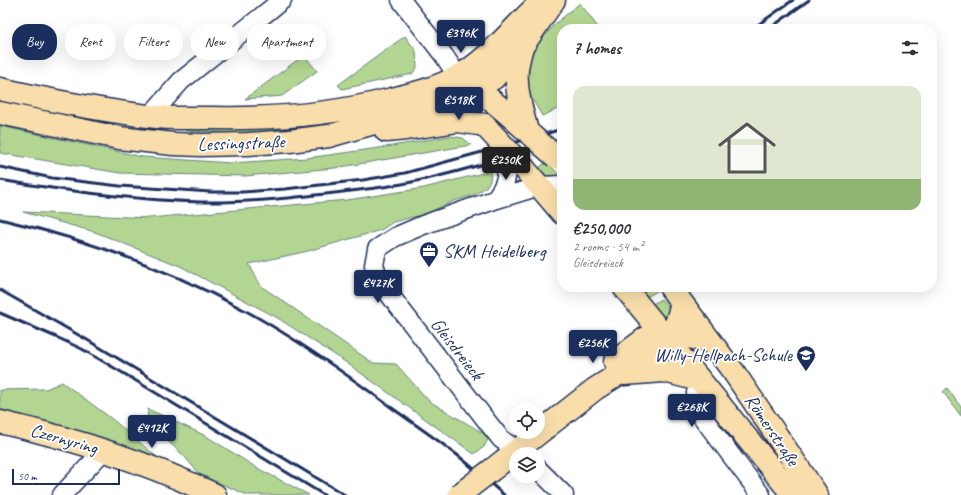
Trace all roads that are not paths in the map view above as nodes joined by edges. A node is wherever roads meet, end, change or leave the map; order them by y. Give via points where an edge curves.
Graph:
1 (282, 0) edge
2 (400, 0) edge
3 (542, 0) edge
4 (554, 0) edge
5 (522, 47) junction
6 (466, 87) junction
7 (0, 89) edge
8 (515, 112) junction
9 (0, 113) edge
10 (149, 116) junction
11 (485, 126) junction
12 (329, 136) junction
13 (133, 140) junction
14 (557, 158) edge
15 (515, 169) junction
16 (557, 185) edge
17 (540, 186) junction
18 (494, 200) junction
19 (557, 207) edge
20 (628, 292) edge
21 (676, 295) edge
22 (667, 338) junction
23 (711, 342) junction
24 (619, 375) junction
25 (699, 380) junction
26 (595, 389) junction
27 (0, 422) edge
28 (513, 447) edge
29 (526, 447) edge
30 (104, 450) junction
31 (509, 459) edge
32 (545, 476) edge
33 (62, 495) edge
34 (215, 495) edge
35 (459, 495) edge
36 (564, 495) edge
37 (761, 495) edge
38 (793, 495) edge
39 (817, 495) edge

1 - 10 street via 181,81
2 - 6 street
3 - 6 main road via 469,70
4 - 5 main road
5 - 6 main road via 494,78
5 - 8 main road via 517,70
6 - 8 main road
6 - 10 main road, Lessingstraße via 444,84 361,107 278,117
6 - 11 main road via 471,109
6 - 12 main road, Lessingstraße via 402,116
7 - 10 main road, Lessingstraße
8 - 14 main road, bridge via 527,131
9 - 13 main road, Lessingstraße
10 - 13 main road
11 - 12 main road via 458,121
11 - 15 main road, bridge via 506,148
12 - 13 main road, Lessingstraße via 289,141 201,145
15 - 17 main road
15 - 18 street
16 - 17 street, Gleisdreieck
17 - 18 street, Gleisdreieck
17 - 19 main road
18 - 28 street, Gleisdreieck via 395,237 377,249 374,265 379,281 484,418 501,439
20 - 22 main road, Römerstraße
21 - 22 main road via 676,324
21 - 23 main road, Römerstraße
22 - 23 main road via 685,336
22 - 24 main road via 655,352
22 - 25 main road, Römerstraße
22 - 26 main road via 646,338 618,359
23 - 39 main road, Römerstraße
24 - 25 main road via 664,371
24 - 26 main road
25 - 37 street via 696,393 700,414
25 - 38 main road, Römerstraße
26 - 29 main road
27 - 30 main road, Czernyring
30 - 33 street
30 - 34 main road, Czernyring via 155,468
31 - 35 main road, bridge
32 - 36 street

